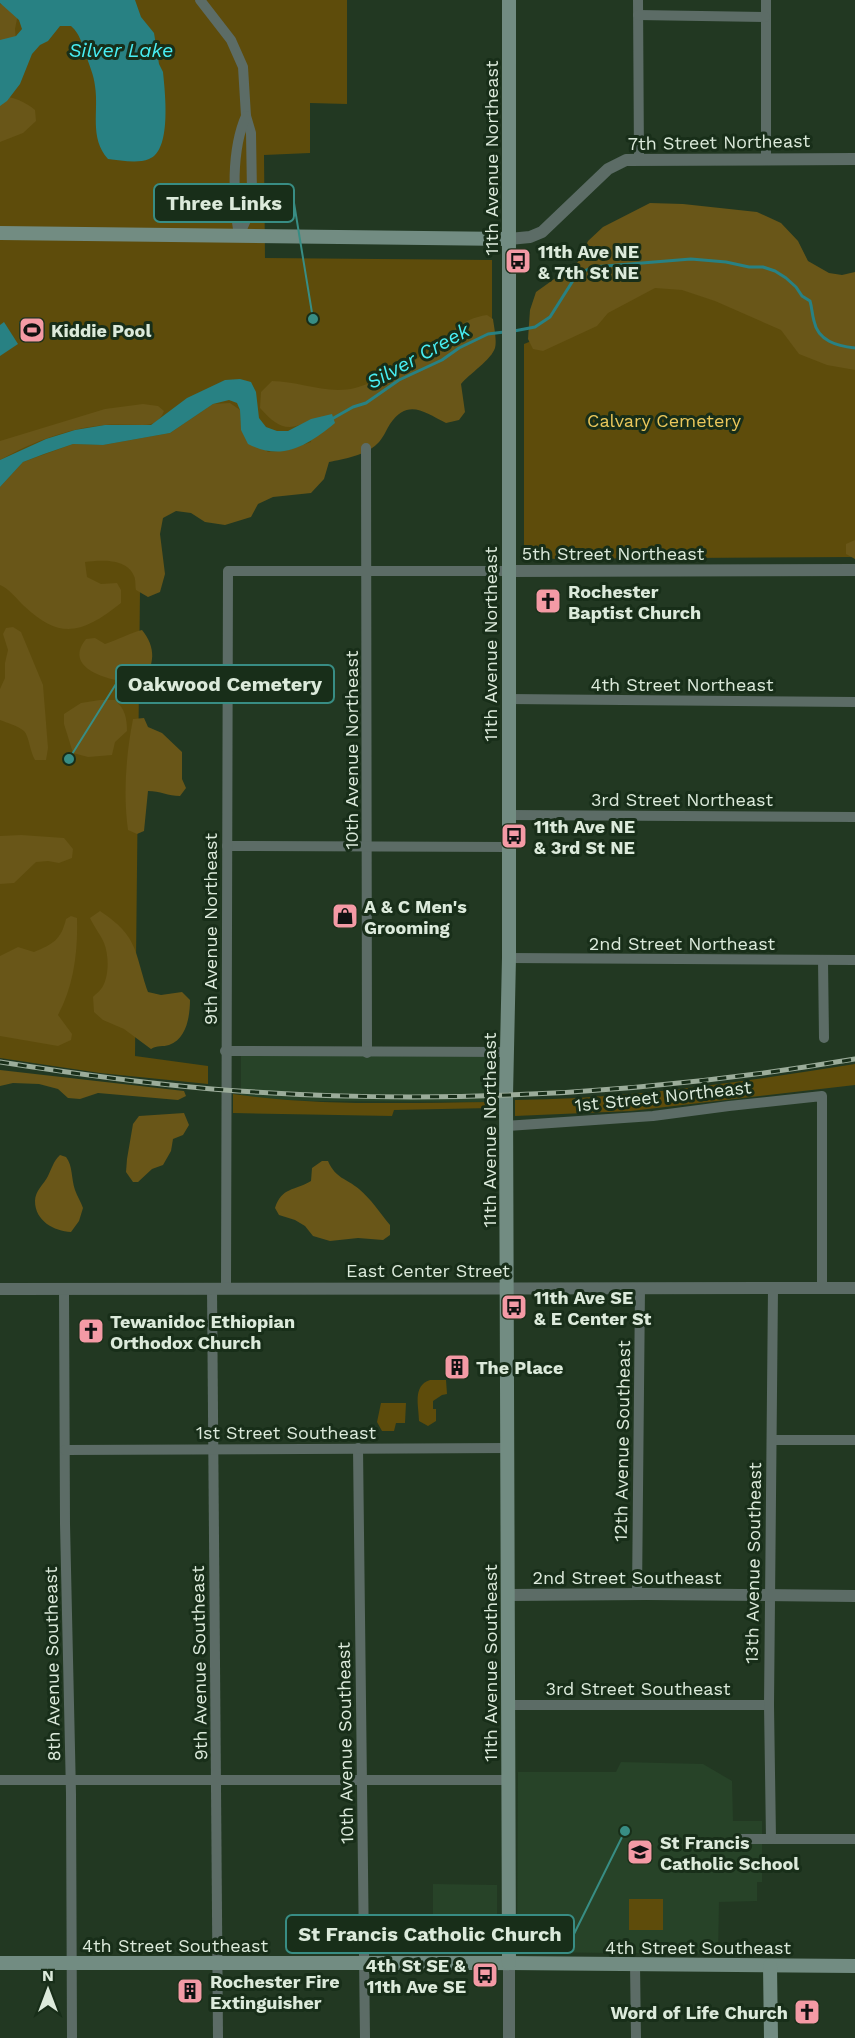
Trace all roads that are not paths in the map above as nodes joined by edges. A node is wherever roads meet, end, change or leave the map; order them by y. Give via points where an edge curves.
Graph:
1 (200, 0) edge
2 (509, 0) edge
3 (638, 0) edge
4 (766, 0) edge
5 (638, 15) junction
6 (765, 17) junction
7 (246, 116) junction
8 (766, 158) junction
9 (639, 159) junction
10 (855, 159) edge
11 (0, 232) edge
12 (239, 236) junction
13 (509, 239) junction
14 (366, 448) dead end
15 (855, 570) edge
16 (228, 571) joint
17 (366, 571) junction
18 (508, 571) junction
19 (508, 699) junction
20 (855, 702) edge
21 (509, 815) junction
22 (855, 817) edge
23 (227, 846) junction
24 (368, 847) junction
25 (508, 847) junction
26 (508, 958) junction
27 (824, 960) junction
28 (855, 960) edge
29 (824, 1038) dead end
30 (225, 1051) junction
31 (507, 1052) junction
32 (367, 1053) junction
33 (506, 1126) junction
34 (212, 1288) junction
35 (226, 1288) junction
36 (506, 1288) junction
37 (640, 1288) junction
38 (773, 1288) junction
39 (822, 1288) junction
40 (855, 1288) edge
41 (0, 1289) edge
42 (64, 1290) junction
43 (773, 1440) junction
44 (855, 1440) edge
45 (358, 1448) junction
46 (507, 1448) junction
47 (212, 1449) junction
48 (65, 1450) junction
49 (638, 1594) junction
50 (508, 1595) junction
51 (771, 1595) junction
52 (855, 1596) edge
53 (507, 1705) junction
54 (769, 1705) junction
55 (0, 1779) edge
56 (71, 1779) junction
57 (217, 1779) junction
58 (362, 1780) junction
59 (508, 1780) junction
60 (742, 1839) dead end
61 (771, 1839) junction
62 (855, 1839) edge
63 (0, 1963) edge
64 (218, 1963) junction
65 (365, 1963) junction
66 (509, 1963) junction
67 (72, 1964) junction
68 (635, 1964) junction
69 (770, 1966) junction
70 (855, 1966) edge
71 (72, 2038) edge
72 (218, 2038) edge
73 (365, 2038) edge
74 (508, 2038) edge
75 (636, 2038) edge
76 (771, 2038) edge

1 - 7 street via 240,57
2 - 13 main road, 11th Avenue Northeast
3 - 5 street
4 - 6 street
5 - 6 street
5 - 9 street
6 - 8 street
7 - 12 street via 239,130 236,153 235,214
7 - 12 street via 251,133 252,193
8 - 9 street, 7th Street Northeast
8 - 10 street, 7th Street Northeast
9 - 13 street, 7th Street Northeast via 626,160 608,169 542,232
11 - 12 main road, 7th Street Northeast
12 - 13 main road, 7th Street Northeast
13 - 18 main road, 11th Avenue Northeast
14 - 17 street, 10th Avenue Northeast
15 - 18 street, 5th Street Northeast
16 - 17 street, 5th Street Northeast
16 - 23 street, 9th Avenue Northeast
17 - 18 street, 5th Street Northeast
17 - 24 street, 10th Avenue Northeast
18 - 19 main road, 11th Avenue Northeast
19 - 20 street, 4th Street Northeast
19 - 21 main road, 11th Avenue Northeast
21 - 22 street, 3rd Street Northeast
21 - 25 main road, 11th Avenue Northeast
23 - 24 street
23 - 30 street, 9th Avenue Northeast
24 - 25 street
24 - 32 street, 10th Avenue Northeast
25 - 26 main road, 11th Avenue Northeast
26 - 27 street, 2nd Street Northeast
26 - 31 main road, 11th Avenue Northeast
27 - 28 street, 2nd Street Northeast
27 - 29 street
30 - 32 street
30 - 35 street, 9th Avenue Northeast
31 - 32 street
31 - 33 main road, 11th Avenue Northeast
33 - 36 main road, 11th Avenue Northeast
33 - 39 street, 1st Street Northeast via 653,1116 822,1096
34 - 35 street, East Center Street
34 - 42 street, East Center Street
34 - 47 street, 9th Avenue Southeast
35 - 36 street, East Center Street
36 - 37 street, East Center Street
36 - 46 main road, 11th Avenue Southeast
37 - 38 street, East Center Street
37 - 49 street, 12th Avenue Southeast
38 - 39 street, East Center Street
38 - 43 street, 13th Avenue Southeast
39 - 40 street, East Center Street
41 - 42 street, East Center Street
42 - 48 street, 8th Avenue Southeast
43 - 44 street
43 - 51 street, 13th Avenue Southeast
45 - 46 street, 1st Street Southeast
45 - 47 street, 1st Street Southeast
45 - 58 street, 10th Avenue Southeast
46 - 50 main road, 11th Avenue Southeast
47 - 48 street, 1st Street Southeast
47 - 57 street, 9th Avenue Southeast
48 - 56 street, 8th Avenue Southeast
49 - 50 street, 2nd Street Southeast
49 - 51 street, 2nd Street Southeast
50 - 53 main road, 11th Avenue Southeast
51 - 52 street, 2nd Street Southeast
51 - 54 street, 13th Avenue Southeast
53 - 54 street, 3rd Street Southeast
53 - 59 main road, 11th Avenue Southeast
54 - 61 street, 13th Avenue Southeast
55 - 56 street
56 - 57 street
56 - 67 street, 8th Avenue Southeast
57 - 58 street
57 - 64 street, 9th Avenue Southeast
58 - 59 street
58 - 65 street, 10th Avenue Southeast
59 - 66 main road, 11th Avenue Southeast
60 - 61 street
61 - 62 street
63 - 67 main road, 4th Street Southeast
64 - 65 main road, 4th Street Southeast
64 - 67 main road, 4th Street Southeast
64 - 72 street, 9th Avenue Southeast
65 - 66 main road, 4th Street Southeast
65 - 73 street, 10th Avenue Southeast
66 - 68 main road, 4th Street Southeast
66 - 74 street, 11th Avenue Southeast
67 - 71 street, 8th Avenue Southeast
68 - 69 main road, 4th Street Southeast
68 - 75 street
69 - 70 main road, 4th Street Southeast
69 - 76 main road

